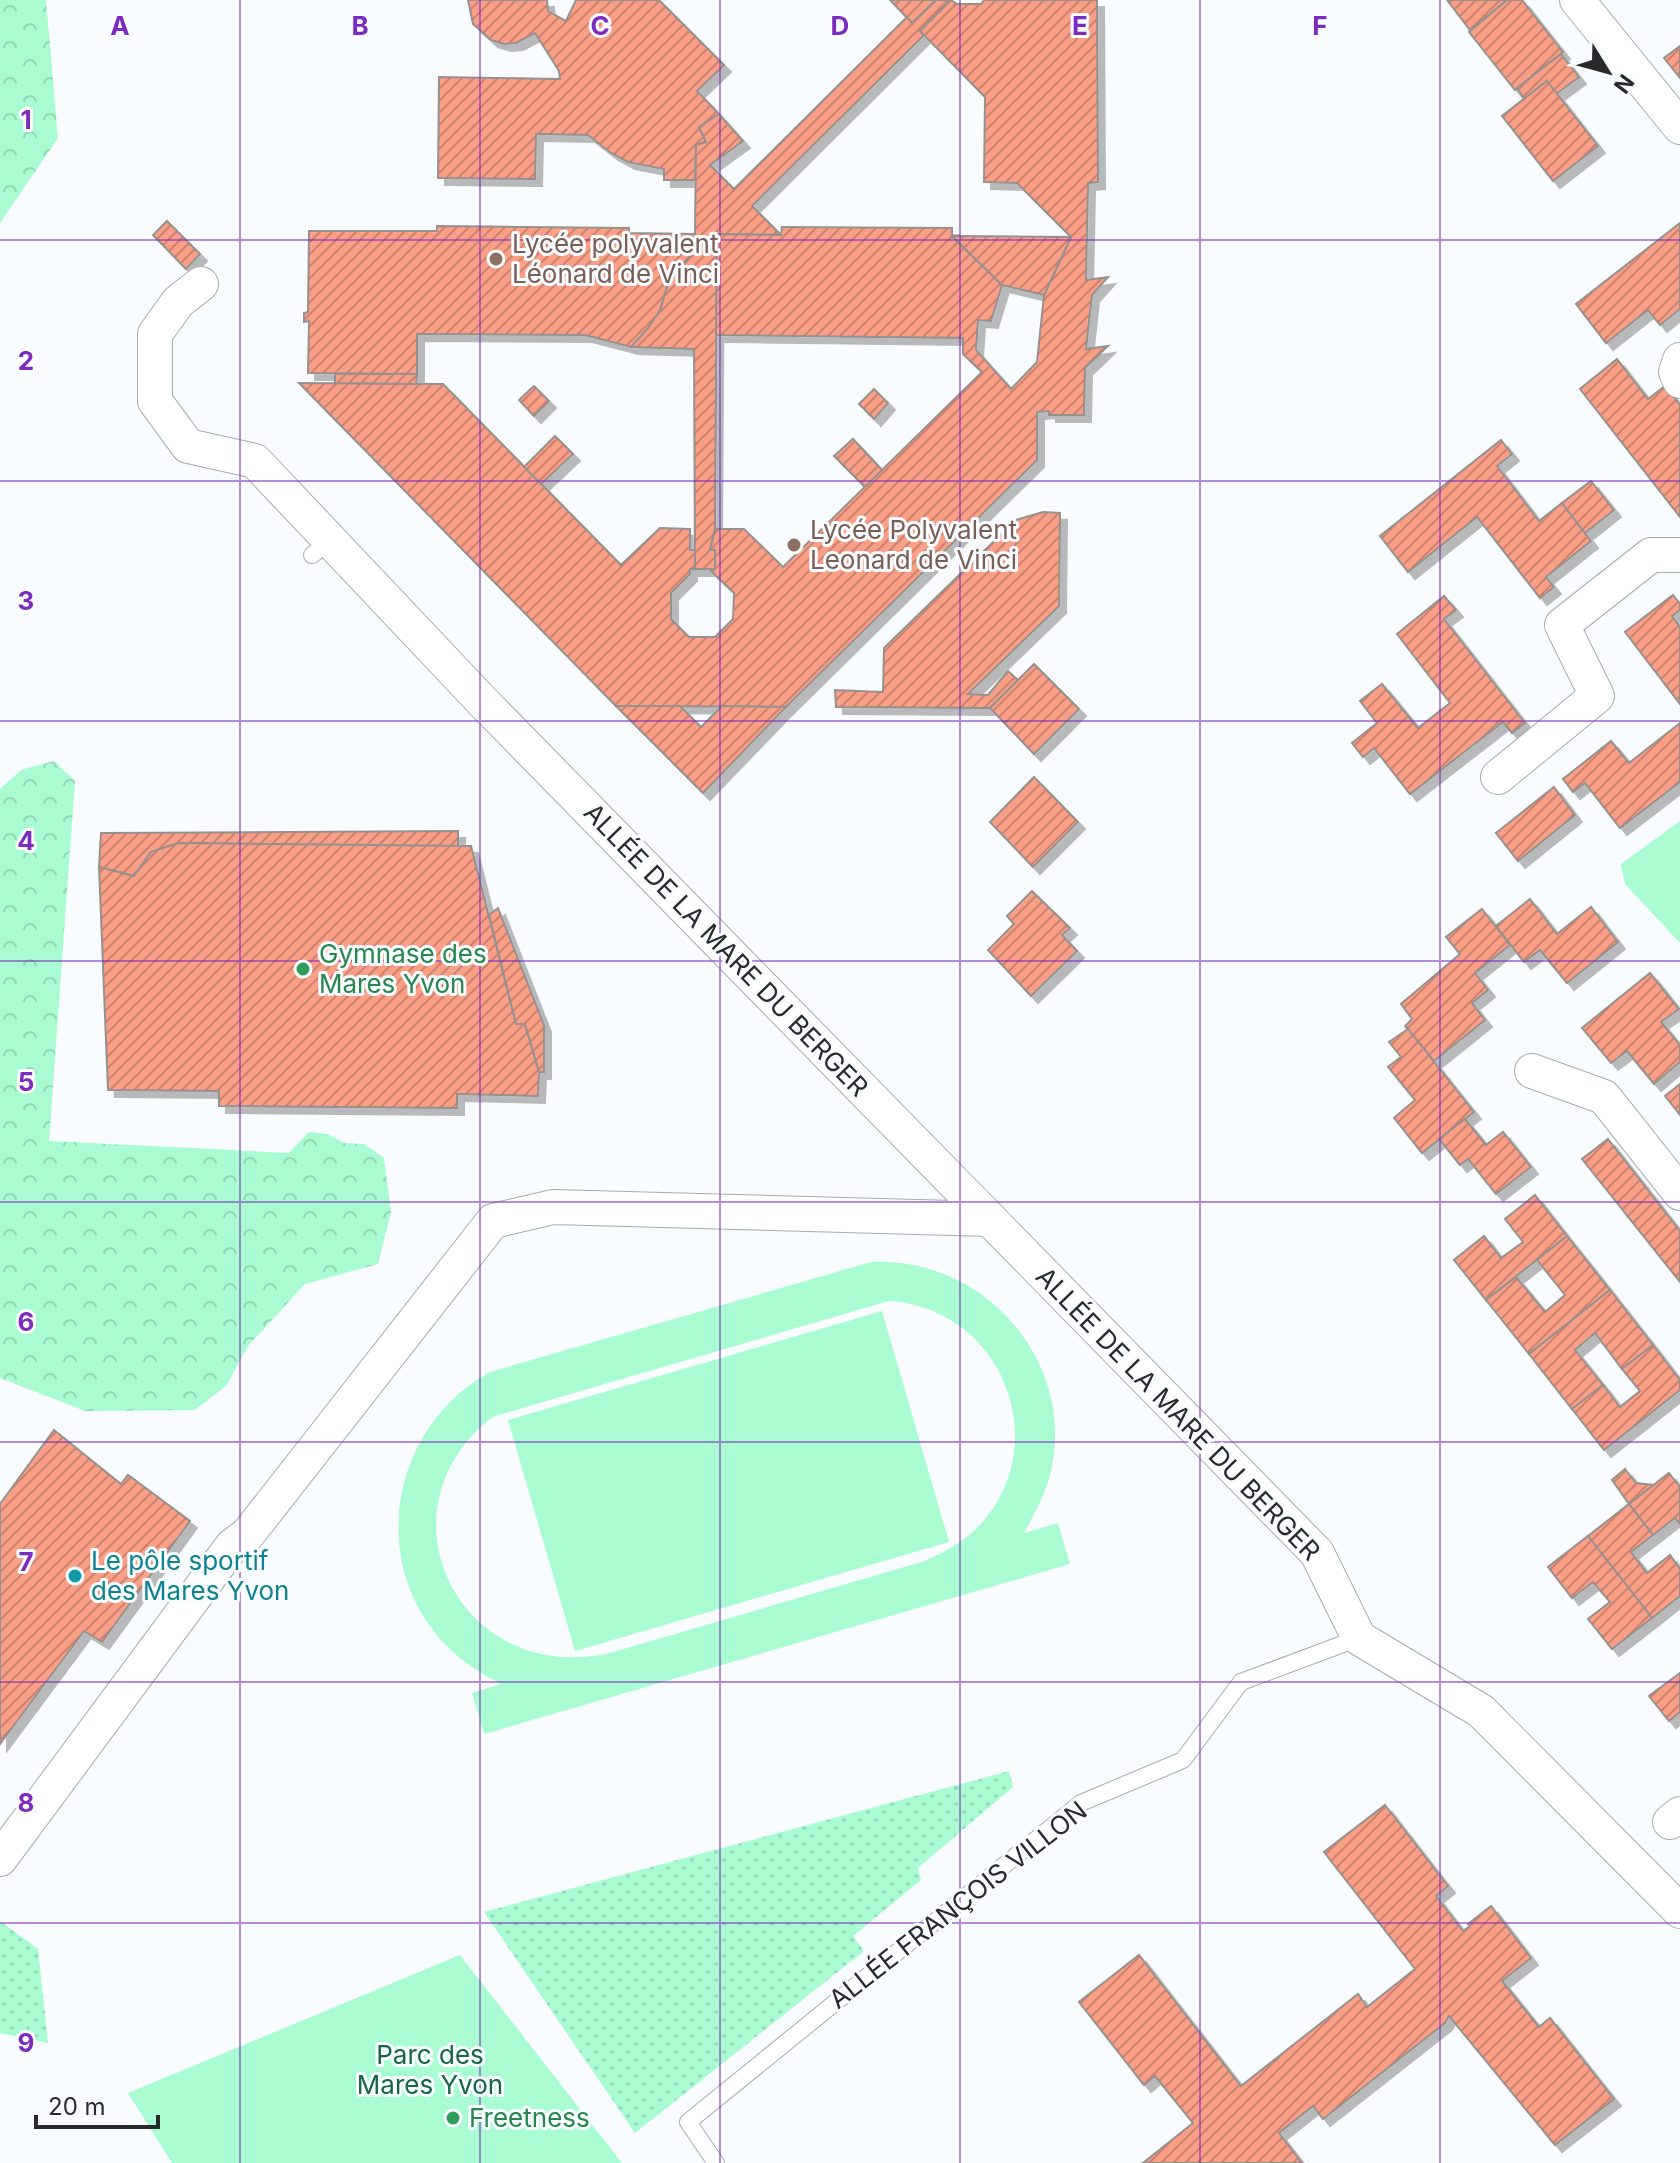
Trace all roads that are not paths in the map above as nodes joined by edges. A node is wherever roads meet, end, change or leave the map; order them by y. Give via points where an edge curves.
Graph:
1 (1577, 0) edge
2 (1680, 127) edge
3 (201, 284) dead end
4 (1680, 360) edge
5 (1680, 381) edge
6 (1680, 555) edge
7 (1498, 777) dead end
8 (1532, 1071) dead end
9 (1680, 1193) edge
10 (990, 1219) junction
11 (1359, 1638) junction
12 (0, 1859) edge
13 (1680, 1911) edge
14 (716, 2163) edge

1 - 2 street
3 - 10 street, ALLÉE DE LA MARE DU BERGER via 178,302 155,334 155,401 188,446 255,461 322,548 415,644
4 - 5 street
6 - 7 street via 1651,555 1562,625 1597,696
8 - 9 street via 1604,1097
10 - 11 street, ALLÉE DE LA MARE DU BERGER via 1317,1553
10 - 12 street via 553,1207 493,1221 248,1534 232,1546
11 - 13 street via 1481,1711
11 - 14 lane, ALLÉE FRANÇOIS VILLON via 1241,1682 1183,1760 1081,1803 699,2113 688,2122

